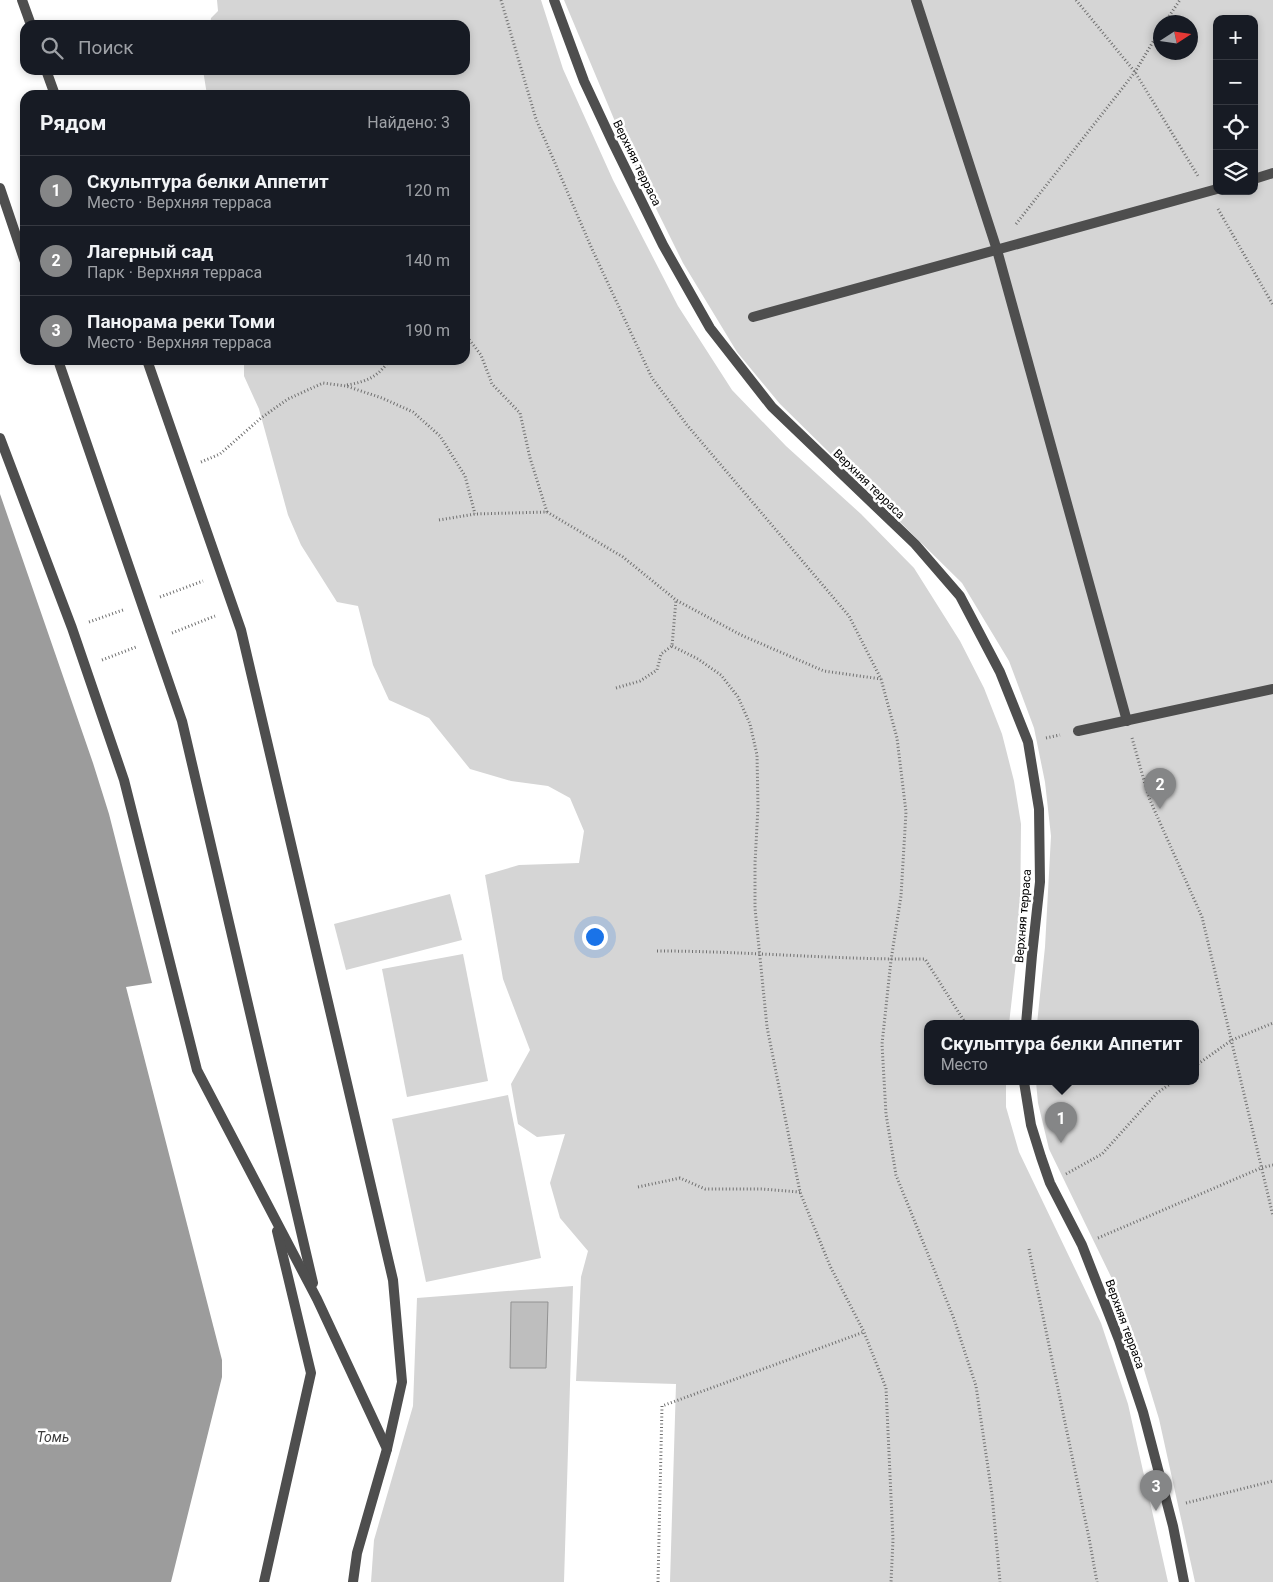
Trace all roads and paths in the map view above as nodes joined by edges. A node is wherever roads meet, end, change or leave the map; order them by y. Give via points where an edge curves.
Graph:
1 (22, 0) edge
2 (501, 0) edge
3 (554, 0) edge
4 (916, 0) edge
5 (1076, 0) edge
6 (1180, 0) edge
7 (1170, 15) edge
8 (28, 20) edge
9 (1153, 42) edge
10 (1135, 72) junction
11 (48, 75) edge
12 (53, 90) edge
13 (1273, 173) edge
14 (1258, 178) edge
15 (0, 188) edge
16 (1212, 190) edge
17 (20, 247) edge
18 (997, 250) junction
19 (1273, 305) edge
20 (753, 317) dead end
21 (470, 341) edge
22 (60, 365) edge
23 (149, 365) edge
24 (386, 365) edge
25 (346, 386) junction
26 (0, 438) edge
27 (185, 469) junction
28 (547, 512) junction
29 (475, 514) junction
30 (439, 520) dead end
31 (676, 600) junction
32 (672, 646) junction
33 (881, 679) junction
34 (616, 688) dead end
35 (1273, 689) edge
36 (1127, 720) junction
37 (1078, 731) joint
38 (1028, 742) junction
39 (657, 951) dead end
40 (760, 955) junction
41 (891, 960) junction
42 (963, 1020) edge
43 (1026, 1020) edge
44 (1273, 1023) edge
45 (1232, 1040) junction
46 (1199, 1063) edge
47 (1024, 1085) edge
48 (1169, 1085) edge
49 (1273, 1165) edge
50 (1261, 1168) junction
51 (1050, 1183) junction
52 (638, 1188) dead end
53 (800, 1192) junction
54 (273, 1216) junction
55 (1273, 1216) edge
56 (1082, 1245) junction
57 (1029, 1249) dead end
58 (316, 1299) junction
59 (864, 1332) junction
60 (387, 1449) junction
61 (1273, 1481) edge
62 (1168, 1507) junction
63 (264, 1582) edge
64 (353, 1582) edge
65 (658, 1582) edge
66 (891, 1582) edge
67 (1000, 1582) edge
68 (1097, 1582) edge
69 (1184, 1582) edge

1 - 8 street
2 - 33 path via 536,118 652,378 849,616
3 - 38 street, Верхняя терраса via 584,81 612,141 663,245 710,328 772,408 915,544 960,596 1000,672
4 - 18 street
5 - 10 path
6 - 7 path
9 - 10 path
10 - 16 path
10 - 18 path
11 - 12 street
13 - 14 street
15 - 17 street
16 - 18 street
16 - 19 path
18 - 20 street
18 - 36 street
21 - 28 path via 480,355 492,384 520,413
22 - 58 street via 182,721
23 - 27 street
24 - 25 path via 365,382
25 - 27 path via 323,382 288,398 220,454
25 - 29 path via 413,412 440,436 465,476
26 - 54 street via 72,628 124,780 197,1070
27 - 60 street via 241,630 393,1280 402,1382
28 - 29 path
28 - 31 path via 624,557
29 - 30 path
31 - 32 path
31 - 33 path via 741,635 824,670
32 - 34 path via 661,654 658,670 640,681
32 - 40 path via 721,675 738,697 750,724 757,755 755,908
33 - 41 path via 897,738 906,812 901,896
35 - 36 street
36 - 37 street
36 - 45 path via 1149,798 1202,917
37 - 38 path
38 - 43 street, Верхняя терраса via 1038,809 1040,882
39 - 40 path
40 - 41 path
40 - 53 path via 767,1027
41 - 42 path via 925,959
41 - 67 path via 882,1044 886,1114 896,1174 954,1319 976,1386 992,1495
44 - 45 path
45 - 46 path
45 - 50 path
47 - 51 street, Верхняя терраса via 1031,1125
48 - 51 path via 1157,1093 1102,1154
49 - 50 path
50 - 55 path
50 - 56 path
51 - 56 street, Верхняя терраса
52 - 53 path via 680,1178 706,1189
53 - 59 path via 830,1266
54 - 58 street
54 - 63 street via 311,1373
56 - 62 street, Верхняя терраса via 1143,1412
57 - 68 path
58 - 60 street
59 - 65 path via 662,1406
59 - 66 path via 886,1388 893,1540
60 - 64 street via 357,1553
61 - 62 path
62 - 69 street, Верхняя терраса

